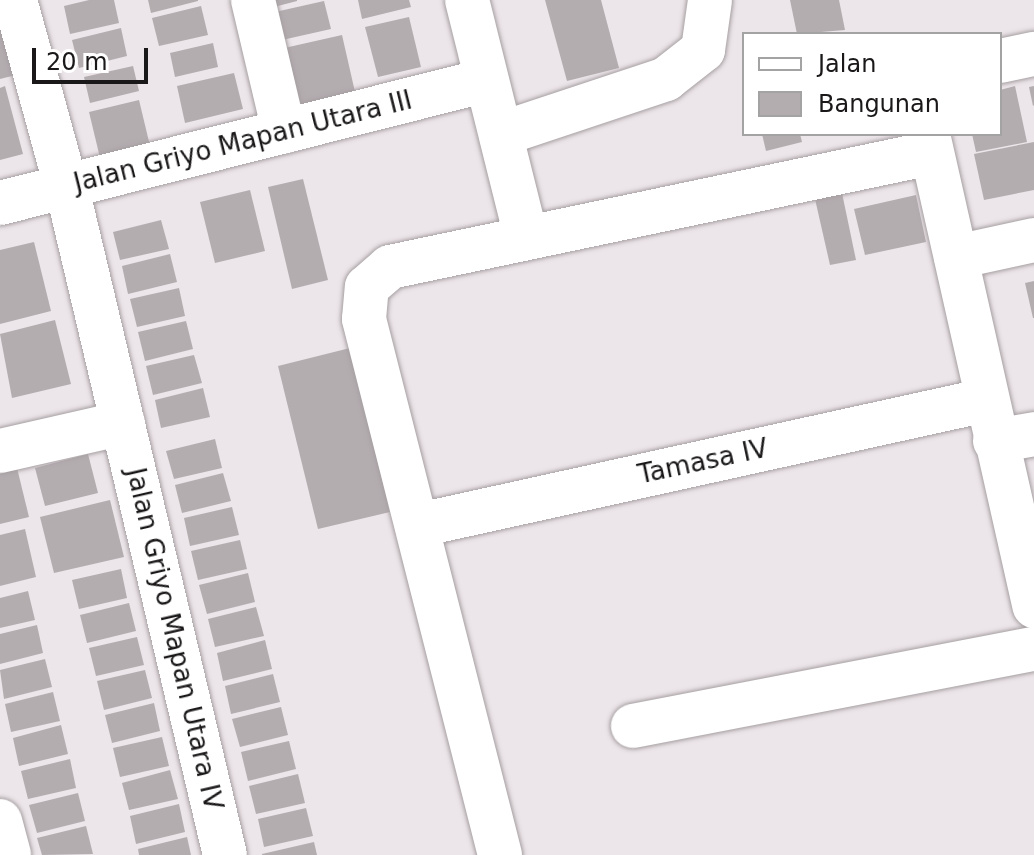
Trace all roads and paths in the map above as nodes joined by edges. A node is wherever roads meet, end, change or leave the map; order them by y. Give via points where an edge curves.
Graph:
1 (15, 0) edge
2 (253, 0) edge
3 (467, 0) edge
4 (710, 0) edge
5 (1034, 54) edge
6 (1002, 61) edge
7 (487, 80) junction
8 (284, 131) junction
9 (501, 134) junction
10 (930, 143) edge
11 (67, 186) junction
12 (0, 203) edge
13 (526, 236) junction
14 (1034, 240) edge
15 (956, 257) junction
16 (123, 423) junction
17 (1005, 425) edge
18 (0, 451) edge
19 (419, 525) junction
20 (1034, 606) edge
21 (1034, 649) edge
22 (633, 726) dead end
23 (0, 821) edge
24 (9, 855) edge
25 (225, 855) edge
26 (500, 855) edge

1 - 11 street, Jalan Griyo Mapan Utara IV
2 - 8 street
3 - 7 street
4 - 9 street via 703,50 666,79
5 - 6 street
7 - 8 street, Jalan Griyo Mapan Utara III
7 - 9 street
8 - 11 street, Jalan Griyo Mapan Utara III
9 - 13 street
10 - 13 street
10 - 15 street
11 - 12 street, Jalan Griyo Mapan Utara III
11 - 16 street, Jalan Griyo Mapan Utara IV
13 - 19 street via 390,267 367,287 364,319
14 - 15 street
15 - 17 street
16 - 18 street
16 - 25 street, Jalan Griyo Mapan Utara IV
17 - 19 street, Tamasa IV
17 - 20 street
19 - 26 street
21 - 22 street
23 - 24 street

